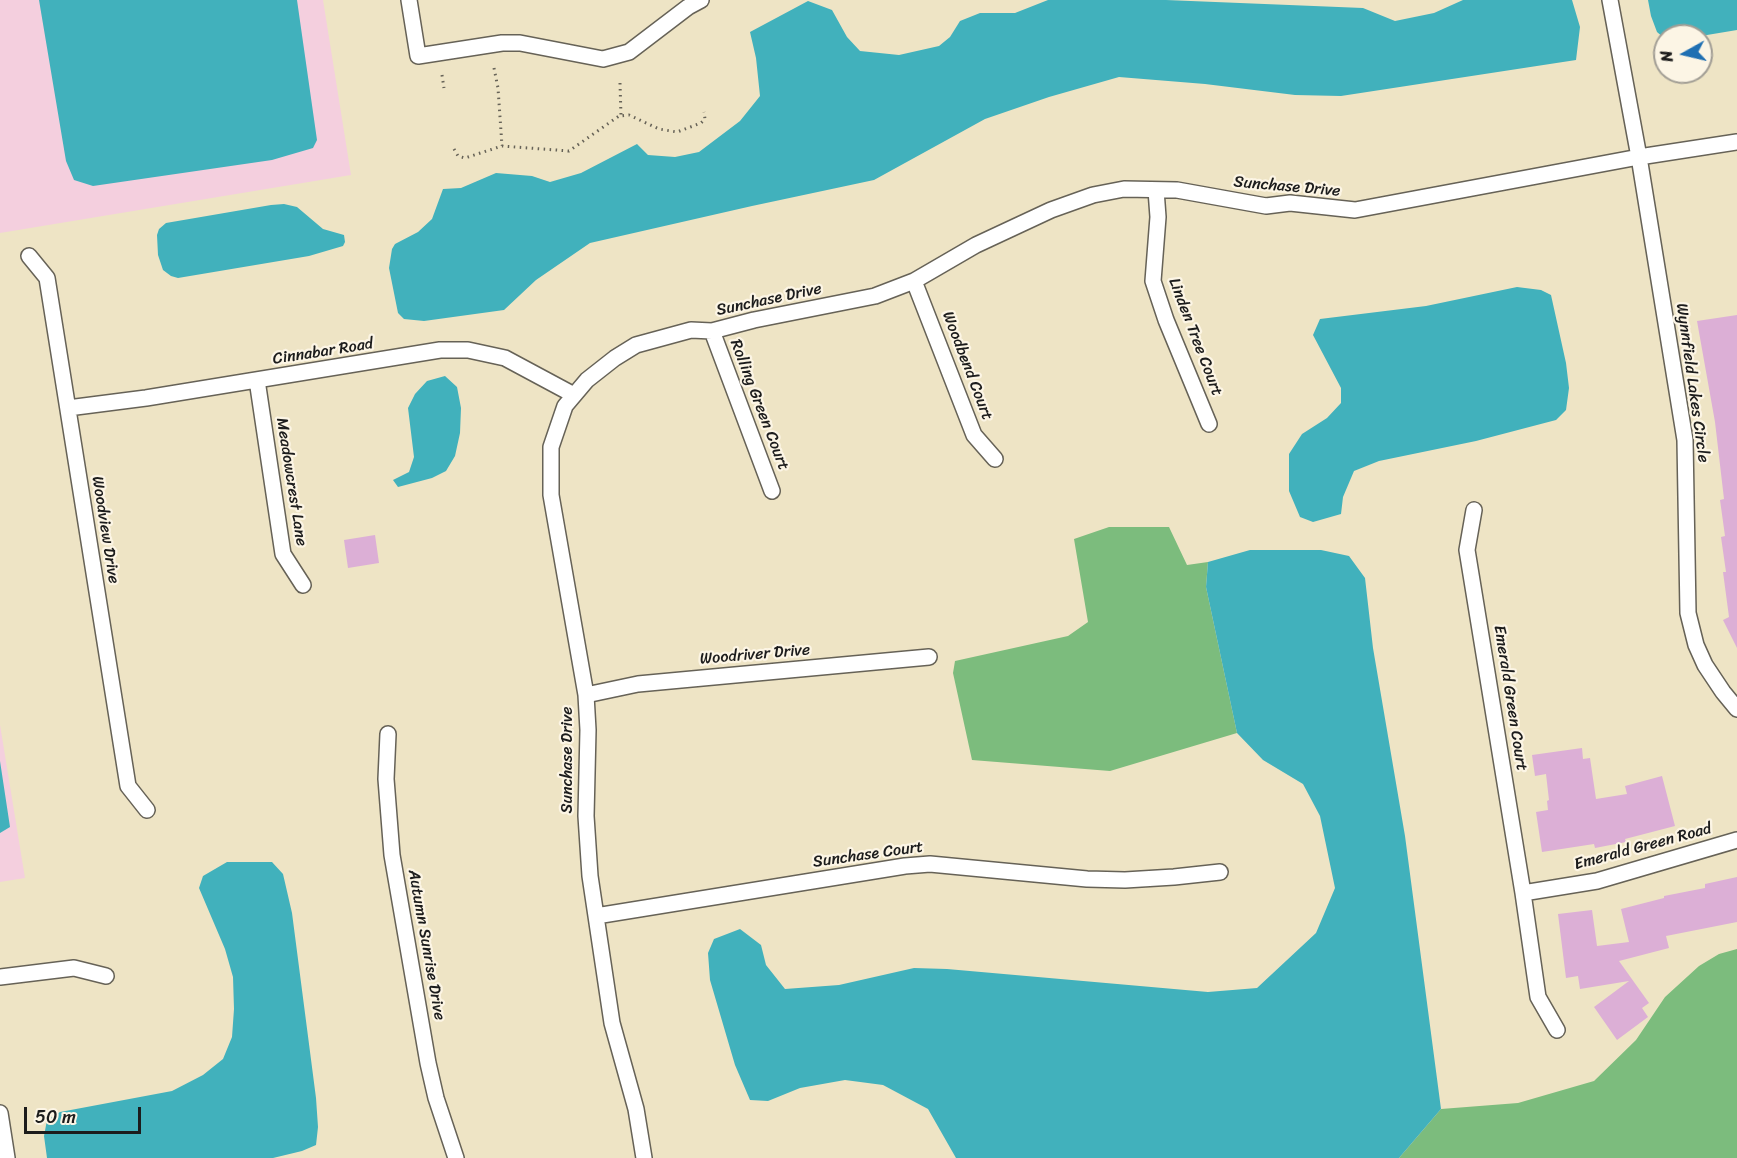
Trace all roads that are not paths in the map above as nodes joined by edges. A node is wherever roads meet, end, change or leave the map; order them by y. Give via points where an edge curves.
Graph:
1 (409, 0) edge
2 (701, 0) edge
3 (1610, 0) edge
4 (1737, 142) edge
5 (1639, 157) junction
6 (1155, 190) junction
7 (29, 256) dead end
8 (914, 281) junction
9 (712, 331) junction
10 (257, 380) junction
11 (574, 395) junction
12 (68, 408) junction
13 (1209, 424) dead end
14 (995, 459) dead end
15 (772, 491) dead end
16 (1474, 510) dead end
17 (303, 585) dead end
18 (929, 657) dead end
19 (586, 695) junction
20 (1737, 709) edge
21 (388, 734) dead end
22 (147, 810) dead end
23 (1737, 840) edge
24 (1220, 872) dead end
25 (1523, 893) junction
26 (596, 916) junction
27 (106, 975) dead end
28 (0, 977) edge
29 (1557, 1030) dead end
30 (0, 1113) edge
31 (7, 1158) edge
32 (456, 1158) edge
33 (644, 1158) edge

1 - 2 street via 418,56 521,43 603,59 629,52
3 - 5 street, Wynnfield Lakes Circle
4 - 5 street, Sunchase Drive
5 - 6 street, Sunchase Drive via 1354,210 1290,203 1266,206 1177,190
5 - 20 street, Wynnfield Lakes Circle via 1687,454 1688,613 1705,665
6 - 8 street, Sunchase Drive via 1124,189 1051,210 976,245
6 - 13 street, Linden Tree Court via 1158,217 1153,281
7 - 12 street, Woodview Drive via 47,278
8 - 9 street, Sunchase Drive via 875,296
8 - 14 street, Woodbend Court via 974,435
9 - 11 street, Sunchase Drive via 691,330 636,345 587,380
9 - 15 street, Rolling Green Court
10 - 11 street, Cinnabar Road via 440,350 468,350 505,358
10 - 12 street, Cinnabar Road
10 - 17 street, Meadowcrest Lane via 283,554
11 - 19 street, Sunchase Drive via 565,406 550,447 551,495
12 - 22 street, Woodview Drive via 128,786
16 - 25 street, Emerald Green Court via 1467,550
18 - 19 street, Woodriver Drive via 638,684
19 - 26 street, Sunchase Drive via 586,816
21 - 32 street, Autumn Sunrise Drive via 386,779 392,855 428,1063
23 - 25 street, Emerald Green Road via 1597,881
24 - 26 street, Sunchase Court via 1164,878 1087,879 930,864
25 - 29 street, Emerald Green Court via 1538,997
26 - 33 street, Sunchase Drive via 612,1023 636,1109
27 - 28 street via 74,968
30 - 31 street

